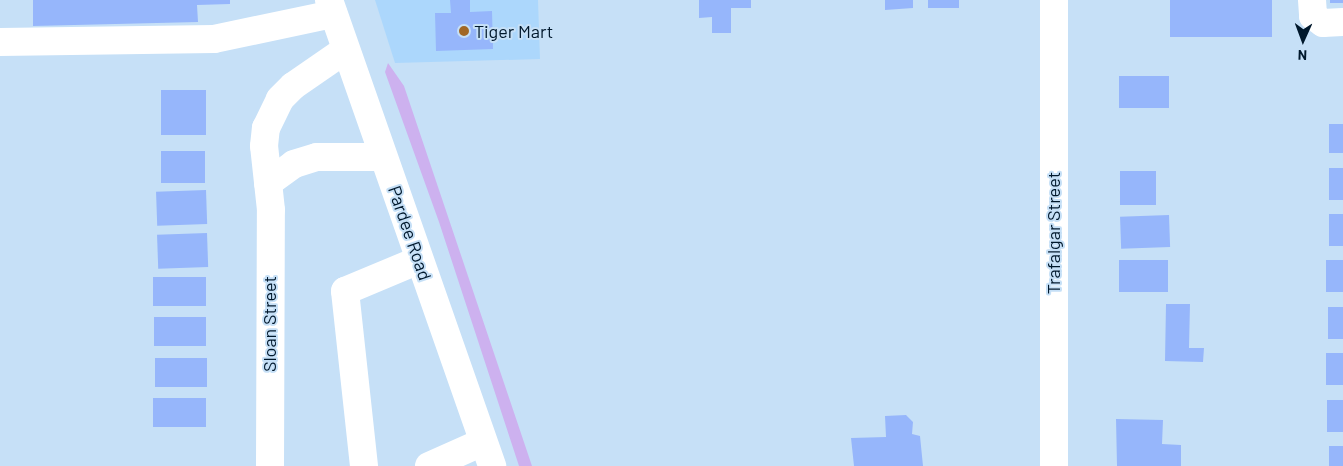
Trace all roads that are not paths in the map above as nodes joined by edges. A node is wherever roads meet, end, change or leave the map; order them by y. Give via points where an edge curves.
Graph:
1 (1054, 0) edge
2 (1312, 0) edge
3 (331, 7) edge
4 (1343, 22) edge
5 (0, 42) edge
6 (345, 50) junction
7 (383, 157) junction
8 (268, 183) junction
9 (419, 260) junction
10 (487, 454) edge
11 (270, 466) edge
12 (364, 466) edge
13 (429, 466) edge
14 (1054, 466) edge

1 - 14 street, Trafalgar Street
2 - 4 street via 1313,16 1323,23
3 - 5 street via 214,39
3 - 6 street, Pardee Road
6 - 7 street, Pardee Road
6 - 8 street, Sloan Street via 293,86 270,115 264,146
7 - 8 street via 316,157 294,164
7 - 9 street, Pardee Road
8 - 11 street, Sloan Street via 271,210
9 - 10 street, Pardee Road
9 - 12 street via 345,291
10 - 13 street

